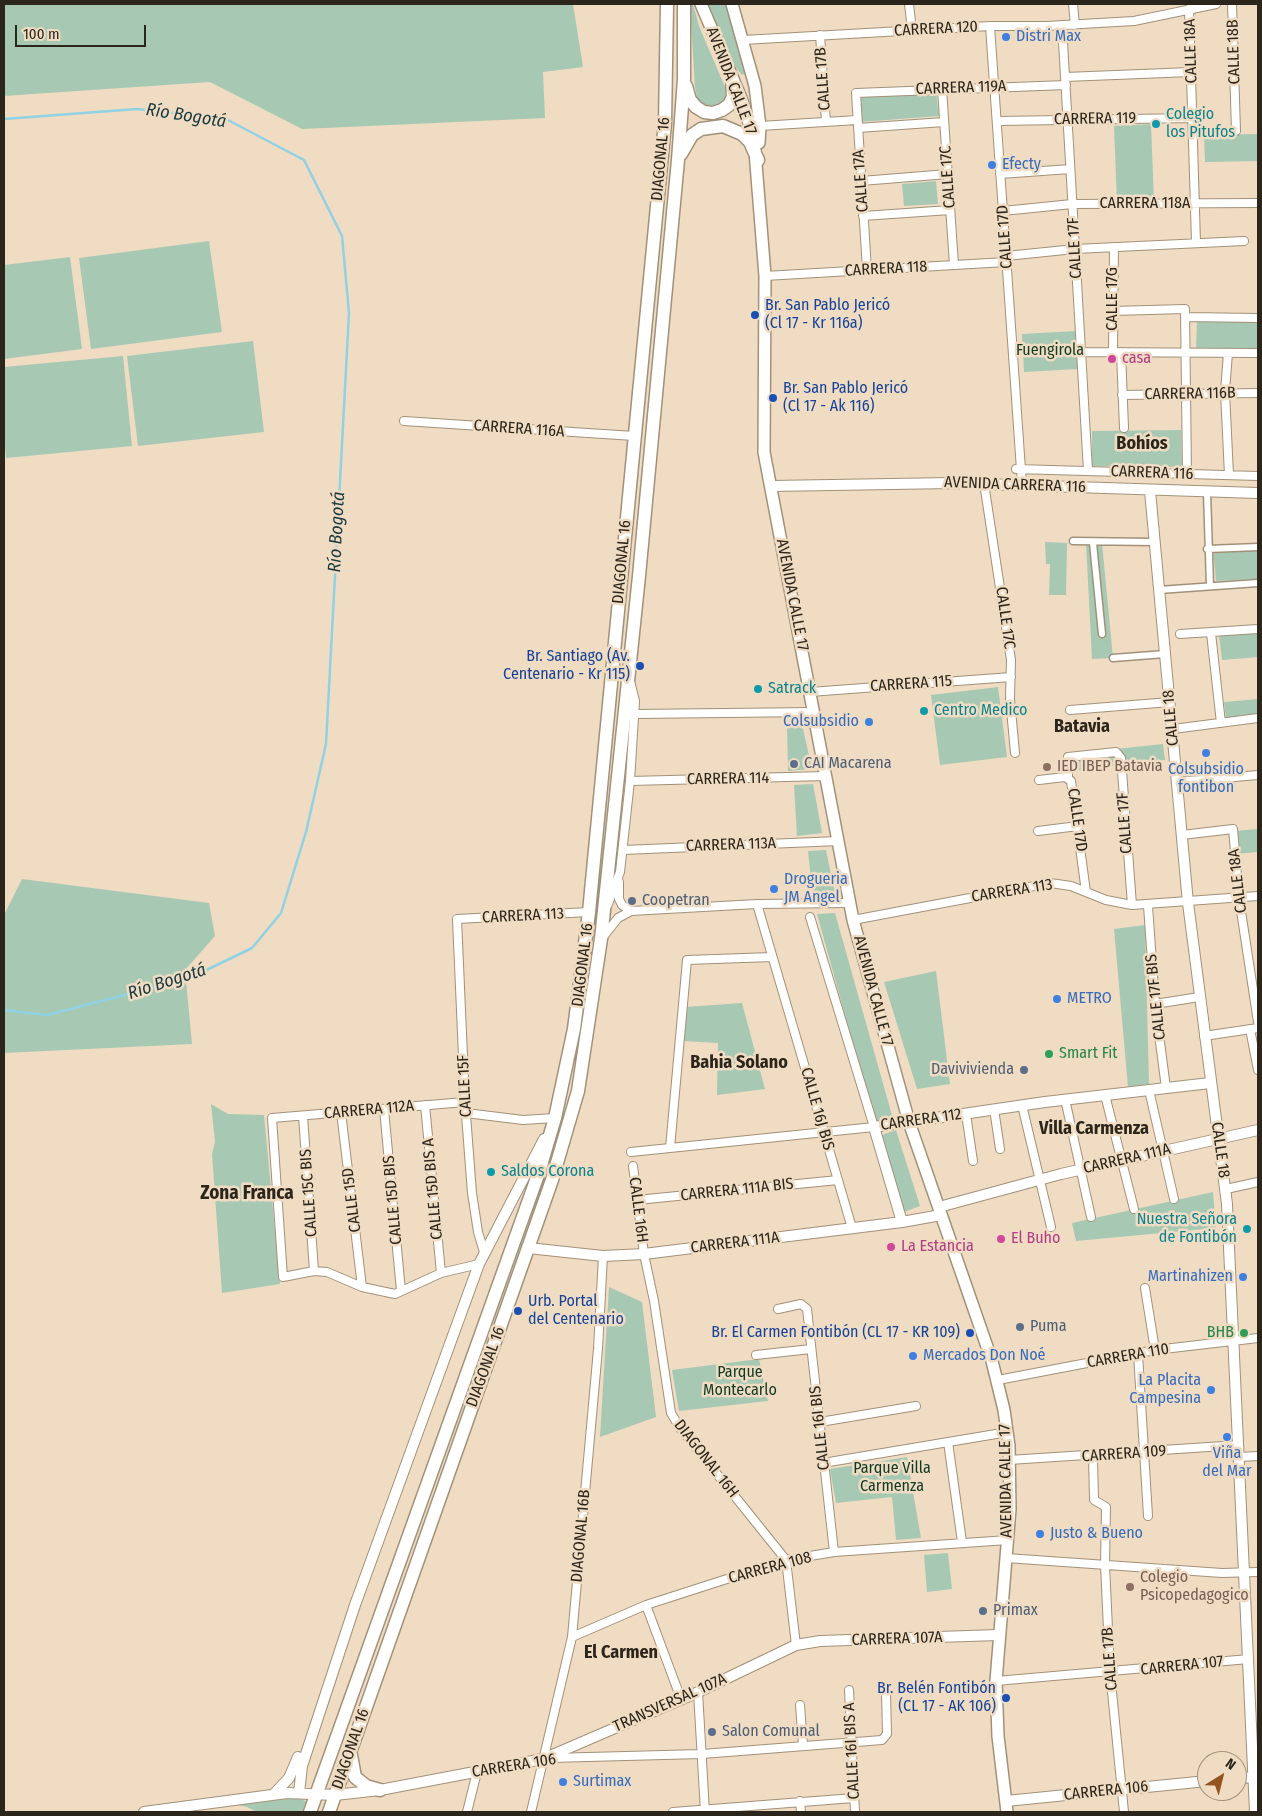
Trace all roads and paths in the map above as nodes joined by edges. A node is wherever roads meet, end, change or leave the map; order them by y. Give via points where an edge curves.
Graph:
1 (667, 4) edge
2 (684, 4) edge
3 (701, 4) edge
4 (732, 4) edge
5 (909, 4) edge
6 (1074, 4) edge
7 (1216, 4) edge
8 (1232, 4) edge
9 (1193, 7) edge
10 (1062, 25) junction
11 (1075, 25) junction
12 (990, 26) junction
13 (912, 30) junction
14 (820, 35) junction
15 (743, 40) junction
16 (1191, 72) junction
17 (752, 73) junction
18 (732, 78) junction
19 (684, 79) junction
20 (1065, 81) junction
21 (994, 86) junction
22 (942, 89) junction
23 (856, 93) joint
24 (1193, 118) junction
25 (1068, 119) junction
26 (996, 120) junction
27 (826, 122) junction
28 (944, 122) junction
29 (858, 124) junction
30 (760, 126) junction
31 (1236, 131) dead end
32 (678, 160) junction
33 (758, 160) junction
34 (1070, 169) junction
35 (948, 174) junction
36 (1000, 174) junction
37 (861, 182) junction
38 (1258, 202) edge
39 (1072, 204) junction
40 (1195, 204) junction
41 (950, 210) junction
42 (1003, 211) junction
43 (863, 216) junction
44 (1244, 241) dead end
45 (1196, 243) junction
46 (1114, 247) junction
47 (1075, 249) junction
48 (1006, 259) junction
49 (954, 265) junction
50 (867, 270) junction
51 (765, 276) junction
52 (1113, 311) junction
53 (1185, 313) junction
54 (1258, 318) edge
55 (1081, 352) junction
56 (1117, 352) junction
57 (1228, 353) junction
58 (1258, 353) edge
59 (1185, 354) junction
60 (1186, 392) junction
61 (1225, 392) junction
62 (1258, 393) edge
63 (1122, 395) junction
64 (404, 421) dead end
65 (1124, 428) dead end
66 (634, 436) junction
67 (1019, 469) junction
68 (1088, 471) junction
69 (1187, 474) junction
70 (1229, 475) junction
71 (1258, 476) edge
72 (984, 483) junction
73 (1019, 484) junction
74 (771, 486) junction
75 (1150, 491) junction
76 (1207, 492) junction
77 (1258, 493) edge
78 (1073, 541) dead end
79 (1155, 542) junction
80 (1092, 543) junction
81 (1258, 548) edge
82 (1208, 549) junction
83 (1258, 583) edge
84 (1210, 586) junction
85 (1159, 590) junction
86 (1258, 629) edge
87 (1211, 633) junction
88 (1102, 634) dead end
89 (1180, 634) dead end
90 (1165, 654) junction
91 (1113, 658) dead end
92 (1011, 676) junction
93 (628, 677) junction
94 (810, 692) junction
95 (1170, 702) junction
96 (1070, 710) dead end
97 (814, 712) junction
98 (635, 714) junction
99 (1258, 718) edge
100 (1221, 723) junction
101 (1172, 729) junction
102 (1015, 753) dead end
103 (1258, 775) edge
104 (826, 776) junction
105 (1068, 777) junction
106 (1039, 780) dead end
107 (630, 782) junction
108 (1177, 782) junction
109 (1078, 826) junction
110 (1038, 831) dead end
111 (1182, 835) junction
112 (838, 840) junction
113 (624, 850) junction
114 (620, 872) junction
115 (1086, 892) junction
116 (1258, 896) edge
117 (1239, 898) junction
118 (1188, 903) junction
119 (757, 904) junction
120 (850, 904) junction
121 (1132, 905) junction
122 (1148, 906) junction
123 (604, 911) junction
124 (631, 911) junction
125 (589, 912) junction
126 (810, 917) dead end
127 (457, 919) joint
128 (853, 920) junction
129 (602, 939) junction
130 (772, 957) junction
131 (1199, 997) junction
132 (1155, 1004) junction
133 (1258, 1022) edge
134 (1254, 1029) edge
135 (1204, 1036) junction
136 (1258, 1070) edge
137 (1210, 1083) junction
138 (1166, 1088) junction
139 (1149, 1090) junction
140 (1106, 1095) junction
141 (1065, 1099) junction
142 (465, 1102) junction
143 (425, 1105) junction
144 (1022, 1105) junction
145 (384, 1109) junction
146 (994, 1109) junction
147 (341, 1112) junction
148 (466, 1113) junction
149 (966, 1114) junction
150 (303, 1116) junction
151 (555, 1118) junction
152 (909, 1122) junction
153 (874, 1127) junction
154 (1258, 1130) edge
155 (824, 1132) junction
156 (1218, 1138) junction
157 (670, 1148) junction
158 (1000, 1149) dead end
159 (1162, 1151) junction
160 (631, 1152) dead end
161 (1122, 1160) junction
162 (973, 1161) dead end
163 (633, 1166) dead end
164 (1081, 1170) junction
165 (838, 1180) junction
166 (1040, 1180) junction
167 (1258, 1182) edge
168 (1226, 1189) junction
169 (1174, 1199) dead end
170 (637, 1200) junction
171 (1134, 1209) dead end
172 (940, 1211) junction
173 (1091, 1217) dead end
174 (902, 1222) junction
175 (1051, 1226) dead end
176 (852, 1228) junction
177 (528, 1248) junction
178 (484, 1252) junction
179 (644, 1254) junction
180 (603, 1256) junction
181 (479, 1264) junction
182 (314, 1271) junction
183 (441, 1273) junction
184 (362, 1287) junction
185 (1145, 1288) dead end
186 (401, 1291) junction
187 (778, 1309) dead end
188 (1258, 1338) edge
189 (1234, 1341) junction
190 (811, 1349) junction
191 (1154, 1350) junction
192 (1138, 1354) junction
193 (756, 1355) dead end
194 (998, 1380) junction
195 (916, 1406) dead end
196 (820, 1422) junction
197 (1008, 1432) junction
198 (948, 1442) junction
199 (1238, 1445) junction
200 (1144, 1452) junction
201 (1093, 1456) junction
202 (1258, 1456) edge
203 (1239, 1457) junction
204 (1009, 1460) junction
205 (823, 1463) junction
206 (1148, 1516) dead end
207 (1008, 1540) junction
208 (962, 1542) junction
209 (834, 1552) junction
210 (1006, 1558) junction
211 (786, 1560) junction
212 (1105, 1565) junction
213 (1258, 1572) edge
214 (1244, 1574) junction
215 (646, 1605) junction
216 (998, 1636) junction
217 (572, 1637) junction
218 (796, 1645) junction
219 (1249, 1659) junction
220 (1110, 1672) junction
221 (996, 1681) junction
222 (849, 1690) dead end
223 (886, 1690) dead end
224 (698, 1692) junction
225 (324, 1696) junction
226 (681, 1699) junction
227 (800, 1706) dead end
228 (850, 1742) junction
229 (803, 1745) junction
230 (351, 1750) junction
231 (702, 1754) junction
232 (543, 1758) junction
233 (477, 1772) junction
234 (1256, 1777) edge
235 (1197, 1782) edge
236 (380, 1790) junction
237 (1122, 1790) junction
238 (299, 1793) junction
239 (274, 1794) junction
240 (317, 1794) junction
241 (335, 1795) junction
242 (854, 1798) junction
243 (800, 1801) junction
244 (1006, 1807) edge
245 (705, 1811) edge
246 (144, 1812) edge
247 (310, 1812) edge
248 (329, 1812) edge
249 (467, 1812) edge
250 (530, 1812) edge
251 (673, 1812) edge
252 (801, 1812) edge
253 (855, 1812) edge
254 (1124, 1812) edge
255 (1255, 1812) edge

1 - 66 main road, DIAGONAL 16 via 665,123
2 - 19 main road, DIAGONAL 16
3 - 18 main road, AVENIDA CALLE 17
4 - 15 main road, AVENIDA CALLE 17
5 - 13 street
6 - 11 street
7 - 9 street, CARRERA 120
8 - 31 street, CALLE 18B
9 - 11 street, CARRERA 120 via 1134,21
9 - 16 street, CALLE 18A
10 - 11 street, CARRERA 120
10 - 12 street, CARRERA 120
10 - 20 street, CALLE 17F
12 - 13 street, CARRERA 120
12 - 21 street, CALLE 17D
13 - 14 street, CARRERA 120
14 - 15 street, CARRERA 120
14 - 27 street, CALLE 17B
15 - 17 main road, AVENIDA CALLE 17
16 - 20 street, CARRERA 119A
16 - 24 street, CALLE 18A
17 - 18 main road via 745,79
17 - 30 main road, AVENIDA CALLE 17
18 - 19 main road via 733,97 722,110 713,113 696,107 690,100
18 - 33 main road, AVENIDA CALLE 17 via 749,118
19 - 32 main road, DIAGONAL 16
20 - 21 street, CARRERA 119A
20 - 25 street, CALLE 17F
21 - 22 street, CARRERA 119A
21 - 26 street, CALLE 17D
22 - 23 street, CARRERA 119A
22 - 28 street, CALLE 17C
23 - 29 street, CALLE 17A
24 - 25 street, CARRERA 119
24 - 40 street, CALLE 18A
25 - 26 street, CARRERA 119
25 - 34 street, CALLE 17F
26 - 36 street, CALLE 17D
27 - 29 street
27 - 30 street
28 - 29 street
28 - 35 street, CALLE 17C
29 - 37 street, CALLE 17A
30 - 33 main road, AVENIDA CALLE 17
32 - 33 main road via 692,136 712,126 722,126 742,134 750,142
32 - 93 main road, DIAGONAL 16
33 - 51 main road, AVENIDA CALLE 17
34 - 36 street
34 - 39 street, CALLE 17F
35 - 37 street
35 - 41 street, CALLE 17C
36 - 42 street, CALLE 17D
37 - 43 street, CALLE 17A
38 - 40 street, CARRERA 118A
39 - 40 street, CARRERA 118A
39 - 42 street, CARRERA 118A
39 - 47 street, CALLE 17F
40 - 45 street, CALLE 18A
41 - 43 street
41 - 49 street, CALLE 17C
42 - 48 street, CALLE 17D
43 - 50 street, CALLE 17A
44 - 45 street, CARRERA 118
45 - 46 street, CARRERA 118
46 - 47 street, CARRERA 118
46 - 52 street, CALLE 17G
47 - 48 street, CARRERA 118
47 - 55 street, CALLE 17F
48 - 49 street, CARRERA 118
48 - 67 street, CALLE 17D
49 - 50 street, CARRERA 118
50 - 51 street, CARRERA 118
51 - 74 main road, AVENIDA CALLE 17 via 764,441
52 - 53 street
52 - 56 street, CALLE 17G
53 - 54 street
53 - 59 street
55 - 56 street
55 - 68 street, CALLE 17F
56 - 59 street
56 - 63 street, CALLE 17G
57 - 58 street
57 - 59 street
57 - 61 street
59 - 60 street
60 - 61 street, CARRERA 116B
60 - 63 street, CARRERA 116B
60 - 69 street
61 - 62 street, CARRERA 116B
61 - 70 street
63 - 65 street, CALLE 17G
64 - 66 street, CARRERA 116A
66 - 125 main road, DIAGONAL 16
67 - 68 street, CARRERA 116
67 - 73 street, CALLE 17D
68 - 69 street, CARRERA 116
69 - 70 street, CARRERA 116
70 - 71 street, CARRERA 116
72 - 73 street, AVENIDA CARRERA 116
72 - 74 street, AVENIDA CARRERA 116
72 - 92 street, CALLE 17C
73 - 75 street, AVENIDA CARRERA 116
74 - 94 main road, AVENIDA CALLE 17
75 - 76 street, AVENIDA CARRERA 116
75 - 79 street, CALLE 18
76 - 77 street, AVENIDA CARRERA 116
76 - 82 street
78 - 80 street
79 - 80 street
79 - 85 street, CALLE 18
80 - 88 street
81 - 82 street
82 - 84 street
83 - 84 street
84 - 85 street
85 - 90 street, CALLE 18
86 - 87 street
87 - 89 street
87 - 100 street
90 - 91 street
90 - 95 street, CALLE 18
92 - 94 street, CARRERA 115
92 - 102 street, CALLE 17C
93 - 98 street, DIAGONAL 16 via 636,701
93 - 123 main road, DIAGONAL 16
94 - 97 main road, AVENIDA CALLE 17
95 - 96 street
95 - 101 street, CALLE 18
97 - 98 street
97 - 104 main road, AVENIDA CALLE 17
98 - 107 street, DIAGONAL 16
99 - 100 street
100 - 101 street
101 - 108 street, CALLE 18
103 - 108 street
104 - 107 street, CARRERA 114
104 - 112 main road, AVENIDA CALLE 17
105 - 106 street, CALLE 17D
105 - 109 street, CALLE 17D
105 - 121 street, CALLE 17F via 1068,757 1116,752 1121,758
107 - 113 street, DIAGONAL 16
108 - 111 street, CALLE 18
109 - 110 street
109 - 115 street, CALLE 17D
111 - 117 street, CALLE 18A via 1233,830
111 - 118 street, CALLE 18
112 - 113 street, CARRERA 113A
112 - 120 main road, AVENIDA CALLE 17
113 - 114 street, DIAGONAL 16
114 - 123 street, DIAGONAL 16
114 - 124 street via 619,899
115 - 121 street, CARRERA 113
115 - 128 street, CARRERA 113 via 1060,884 1035,884
116 - 117 street, CARRERA 113
117 - 118 street, CARRERA 113
117 - 133 street, CALLE 18A
118 - 122 street, CARRERA 113
118 - 131 street, CALLE 18
119 - 120 street
119 - 124 street
119 - 130 street, CALLE 16J BIS
120 - 128 main road, AVENIDA CALLE 17
121 - 122 street, CARRERA 113
122 - 132 street, CALLE 17F BIS
123 - 129 main road, DIAGONAL 16
124 - 129 street via 618,918
125 - 127 street, CARRERA 113
125 - 151 main road, DIAGONAL 16 via 576,1015
126 - 153 street
127 - 142 street, CALLE 15F
128 - 152 main road, AVENIDA CALLE 17
129 - 177 main road, DIAGONAL 16 via 573,1110
130 - 155 street, CALLE 16J BIS
130 - 157 street via 688,960
131 - 132 street
131 - 135 street, CALLE 18
132 - 138 street, CALLE 17F BIS
134 - 135 street
134 - 136 street
135 - 137 street, CALLE 18
137 - 138 street, CARRERA 112
137 - 156 street, CALLE 18
138 - 139 street, CARRERA 112
139 - 140 street, CARRERA 112
139 - 159 street
140 - 141 street, CARRERA 112
140 - 161 street
141 - 144 street, CARRERA 112
141 - 164 street
142 - 143 street, CARRERA 112A
142 - 148 street, CALLE 15F
143 - 145 street, CARRERA 112A
143 - 183 street, CALLE 15D BIS A
144 - 146 street, CARRERA 112
144 - 166 street
145 - 147 street, CARRERA 112A
145 - 186 street, CALLE 15D BIS
146 - 149 street, CARRERA 112
146 - 158 street
147 - 150 street, CARRERA 112A
147 - 184 street, CALLE 15D
148 - 151 street via 522,1120
148 - 178 street, CALLE 15F via 474,1208
149 - 152 street, CARRERA 112
149 - 162 street
150 - 182 street, CALLE 15C BIS
150 - 182 street, CARRERA 112A via 272,1118 283,1277
151 - 178 street, DIAGONAL 16
151 - 240 main road, DIAGONAL 16 via 524,1214
152 - 153 street, CARRERA 112
152 - 172 main road, AVENIDA CALLE 17
153 - 155 street, CARRERA 112
153 - 174 street
154 - 156 street, CARRERA 111A
155 - 157 street, CARRERA 112
155 - 165 street, CALLE 16J BIS
156 - 159 street, CARRERA 111A
156 - 168 street, CALLE 18
157 - 160 street, CARRERA 112
159 - 161 street, CARRERA 111A
159 - 169 street
161 - 164 street, CARRERA 111A
161 - 171 street
163 - 170 street, CALLE 16H
164 - 166 street, CARRERA 111A
164 - 173 street
165 - 170 street, CARRERA 111A BIS
165 - 176 street, CALLE 16J BIS
166 - 172 street, CARRERA 111A
166 - 175 street
167 - 168 street
168 - 189 street, CALLE 18
170 - 179 street, CALLE 16H
172 - 174 street, CARRERA 111A
172 - 194 main road, AVENIDA CALLE 17
174 - 176 street, CARRERA 111A
176 - 179 street, CARRERA 111A
177 - 180 street, CARRERA 111A
177 - 230 main road, DIAGONAL 16
178 - 181 street, DIAGONAL 16
179 - 180 street, CARRERA 111A
179 - 211 street, DIAGONAL 16H via 671,1413
180 - 217 street, DIAGONAL 16B
181 - 183 street
181 - 225 street, DIAGONAL 16
182 - 184 street via 327,1272
183 - 186 street
184 - 186 street via 388,1294
185 - 191 street
187 - 190 street, CALLE 16I BIS via 805,1305
188 - 189 street, CARRERA 110
189 - 191 street, CARRERA 110
189 - 199 street, CALLE 18
190 - 193 street
190 - 196 street, CALLE 16I BIS
191 - 192 street, CARRERA 110
192 - 194 street, CARRERA 110
192 - 200 street
194 - 197 main road, AVENIDA CALLE 17
195 - 196 street
196 - 205 street, CALLE 16I BIS
197 - 198 street
197 - 204 main road, AVENIDA CALLE 17
198 - 205 street
198 - 208 street
199 - 200 street, CARRERA 109
199 - 203 street, CALLE 18
200 - 201 street, CARRERA 109
200 - 206 street
201 - 204 street, CARRERA 109
201 - 212 street, CALLE 17B via 1094,1500 1104,1505
202 - 203 street
203 - 214 street, CALLE 18
204 - 207 main road, AVENIDA CALLE 17
205 - 209 street, CALLE 16I BIS
207 - 208 street, CARRERA 108
207 - 210 main road, AVENIDA CALLE 17
208 - 209 street, CARRERA 108
209 - 211 street, CARRERA 108
210 - 212 street
210 - 216 main road, AVENIDA CALLE 17
211 - 215 street, CARRERA 108
211 - 218 street
212 - 214 street
212 - 220 street, CALLE 17B
213 - 214 street
214 - 219 street, CALLE 18
215 - 217 street, CARRERA 108
215 - 226 street
216 - 218 street, CARRERA 107A via 820,1641
216 - 221 main road, AVENIDA CALLE 17
217 - 232 street, DIAGONAL 16B
218 - 224 street, TRANSVERSAL 107A
219 - 220 street, CARRERA 107
219 - 234 street, CALLE 18
220 - 221 street, CARRERA 107
220 - 237 street, CALLE 17B
221 - 244 main road, AVENIDA CALLE 17
222 - 228 street, CALLE 16I BIS A
223 - 228 street, CARRERA 106 via 885,1737 882,1740
224 - 226 street, TRANSVERSAL 107A
224 - 231 street
225 - 238 street, DIAGONAL 16 via 301,1770
225 - 239 street, DIAGONAL 16 via 293,1771
226 - 232 street, TRANSVERSAL 107A
227 - 229 street
228 - 229 street, CARRERA 106
228 - 242 street, CALLE 16I BIS A
229 - 231 street, CARRERA 106
230 - 236 main road via 355,1777 366,1786
230 - 241 main road, DIAGONAL 16
231 - 232 street, CARRERA 106
231 - 245 street
232 - 233 street, CARRERA 106
232 - 250 street, DIAGONAL 16B
233 - 236 street, CARRERA 106
233 - 249 street
234 - 255 street, CALLE 18
235 - 237 street, CARRERA 106
236 - 241 street, CARRERA 106
237 - 244 street, CARRERA 106
237 - 254 street, CALLE 17B
238 - 239 street, CARRERA 106
238 - 240 street, CARRERA 106
239 - 246 street, CARRERA 106
240 - 241 street, CARRERA 106
240 - 247 main road, DIAGONAL 16
241 - 248 main road, DIAGONAL 16
242 - 243 street
242 - 253 street, CALLE 16I BIS A
243 - 245 street
243 - 252 street
245 - 251 street

